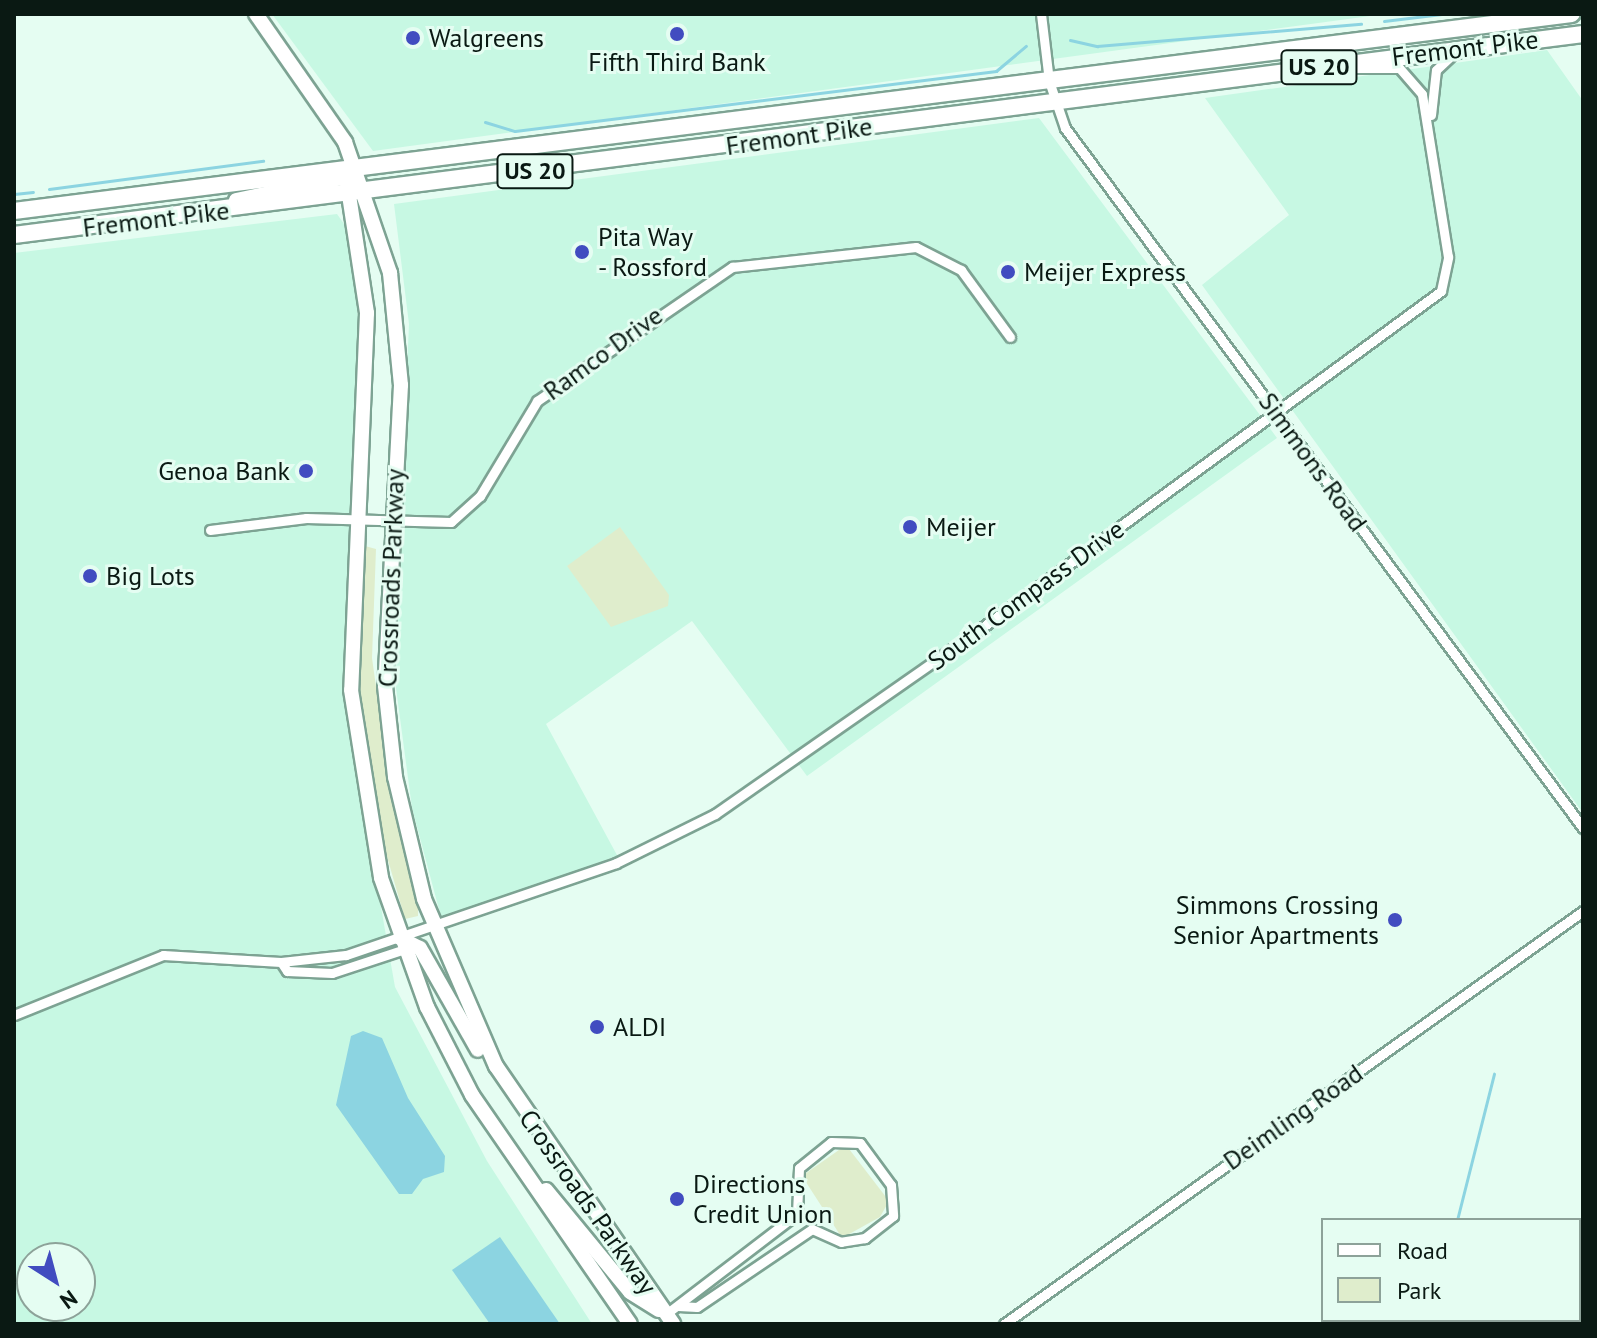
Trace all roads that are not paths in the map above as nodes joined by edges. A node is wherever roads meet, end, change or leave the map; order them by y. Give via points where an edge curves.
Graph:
1 (256, 14) edge
2 (1041, 14) edge
3 (1569, 14) edge
4 (1579, 32) edge
5 (1459, 49) junction
6 (1334, 65) junction
7 (1052, 91) junction
8 (1431, 122) junction
9 (350, 171) junction
10 (358, 195) junction
11 (14, 211) edge
12 (115, 223) junction
13 (14, 235) edge
14 (1010, 337) dead end
15 (1278, 413) junction
16 (355, 521) junction
17 (389, 525) junction
18 (210, 530) dead end
19 (1583, 828) edge
20 (1583, 911) edge
21 (434, 930) junction
22 (406, 944) junction
23 (281, 962) junction
24 (14, 1015) edge
25 (519, 1105) junction
26 (526, 1176) junction
27 (719, 1270) junction
28 (729, 1285) junction
29 (672, 1315) edge
30 (630, 1324) edge
31 (1004, 1324) edge

1 - 9 street via 345,142
2 - 7 street
3 - 5 highway via 1558,26
3 - 7 highway, Fremont Pike / US 20
4 - 5 highway, Fremont Pike / US 20
5 - 6 highway, Fremont Pike / US 20
5 - 8 street, South Compass Drive via 1436,70
6 - 7 highway, Fremont Pike / US 20
6 - 8 street, South Compass Drive via 1405,70
7 - 9 highway, Fremont Pike / US 20
7 - 10 highway, Fremont Pike / US 20 via 782,138
7 - 15 street, Simmons Road via 1106,185
8 - 15 street, South Compass Drive via 1448,257 1441,291
9 - 10 street
9 - 11 highway, Fremont Pike / US 20
9 - 12 street
10 - 12 highway, Fremont Pike / US 20
10 - 16 street, Crossroads Parkway via 367,313
10 - 17 street, Crossroads Parkway via 390,273 400,350
12 - 13 highway, Fremont Pike / US 20
14 - 17 street, Ramco Drive via 961,270 916,247 732,267 537,401 461,516 440,526
15 - 19 street, Simmons Road
15 - 21 street, South Compass Drive via 715,814 650,850
16 - 17 street, Ramco Drive
16 - 18 street, Ramco Drive via 306,518
16 - 22 street, Crossroads Parkway via 349,644 355,743 370,833
17 - 21 street, Crossroads Parkway via 389,732
20 - 31 street, Deimling Road
21 - 22 street, South Compass Drive
21 - 25 street, Crossroads Parkway via 478,1032
22 - 23 street, South Compass Drive
22 - 23 street, South Compass Drive via 332,973 287,971
22 - 25 street
22 - 26 street, Crossroads Parkway via 450,1055
23 - 24 street, South Compass Drive via 163,955
25 - 29 street, Crossroads Parkway
26 - 29 street via 597,1246 630,1292
26 - 30 street, Crossroads Parkway
27 - 28 street
27 - 28 street via 797,1214 799,1168 831,1142 860,1143 891,1185 893,1216 865,1238 841,1242 812,1229
27 - 29 street
28 - 29 street via 697,1307

